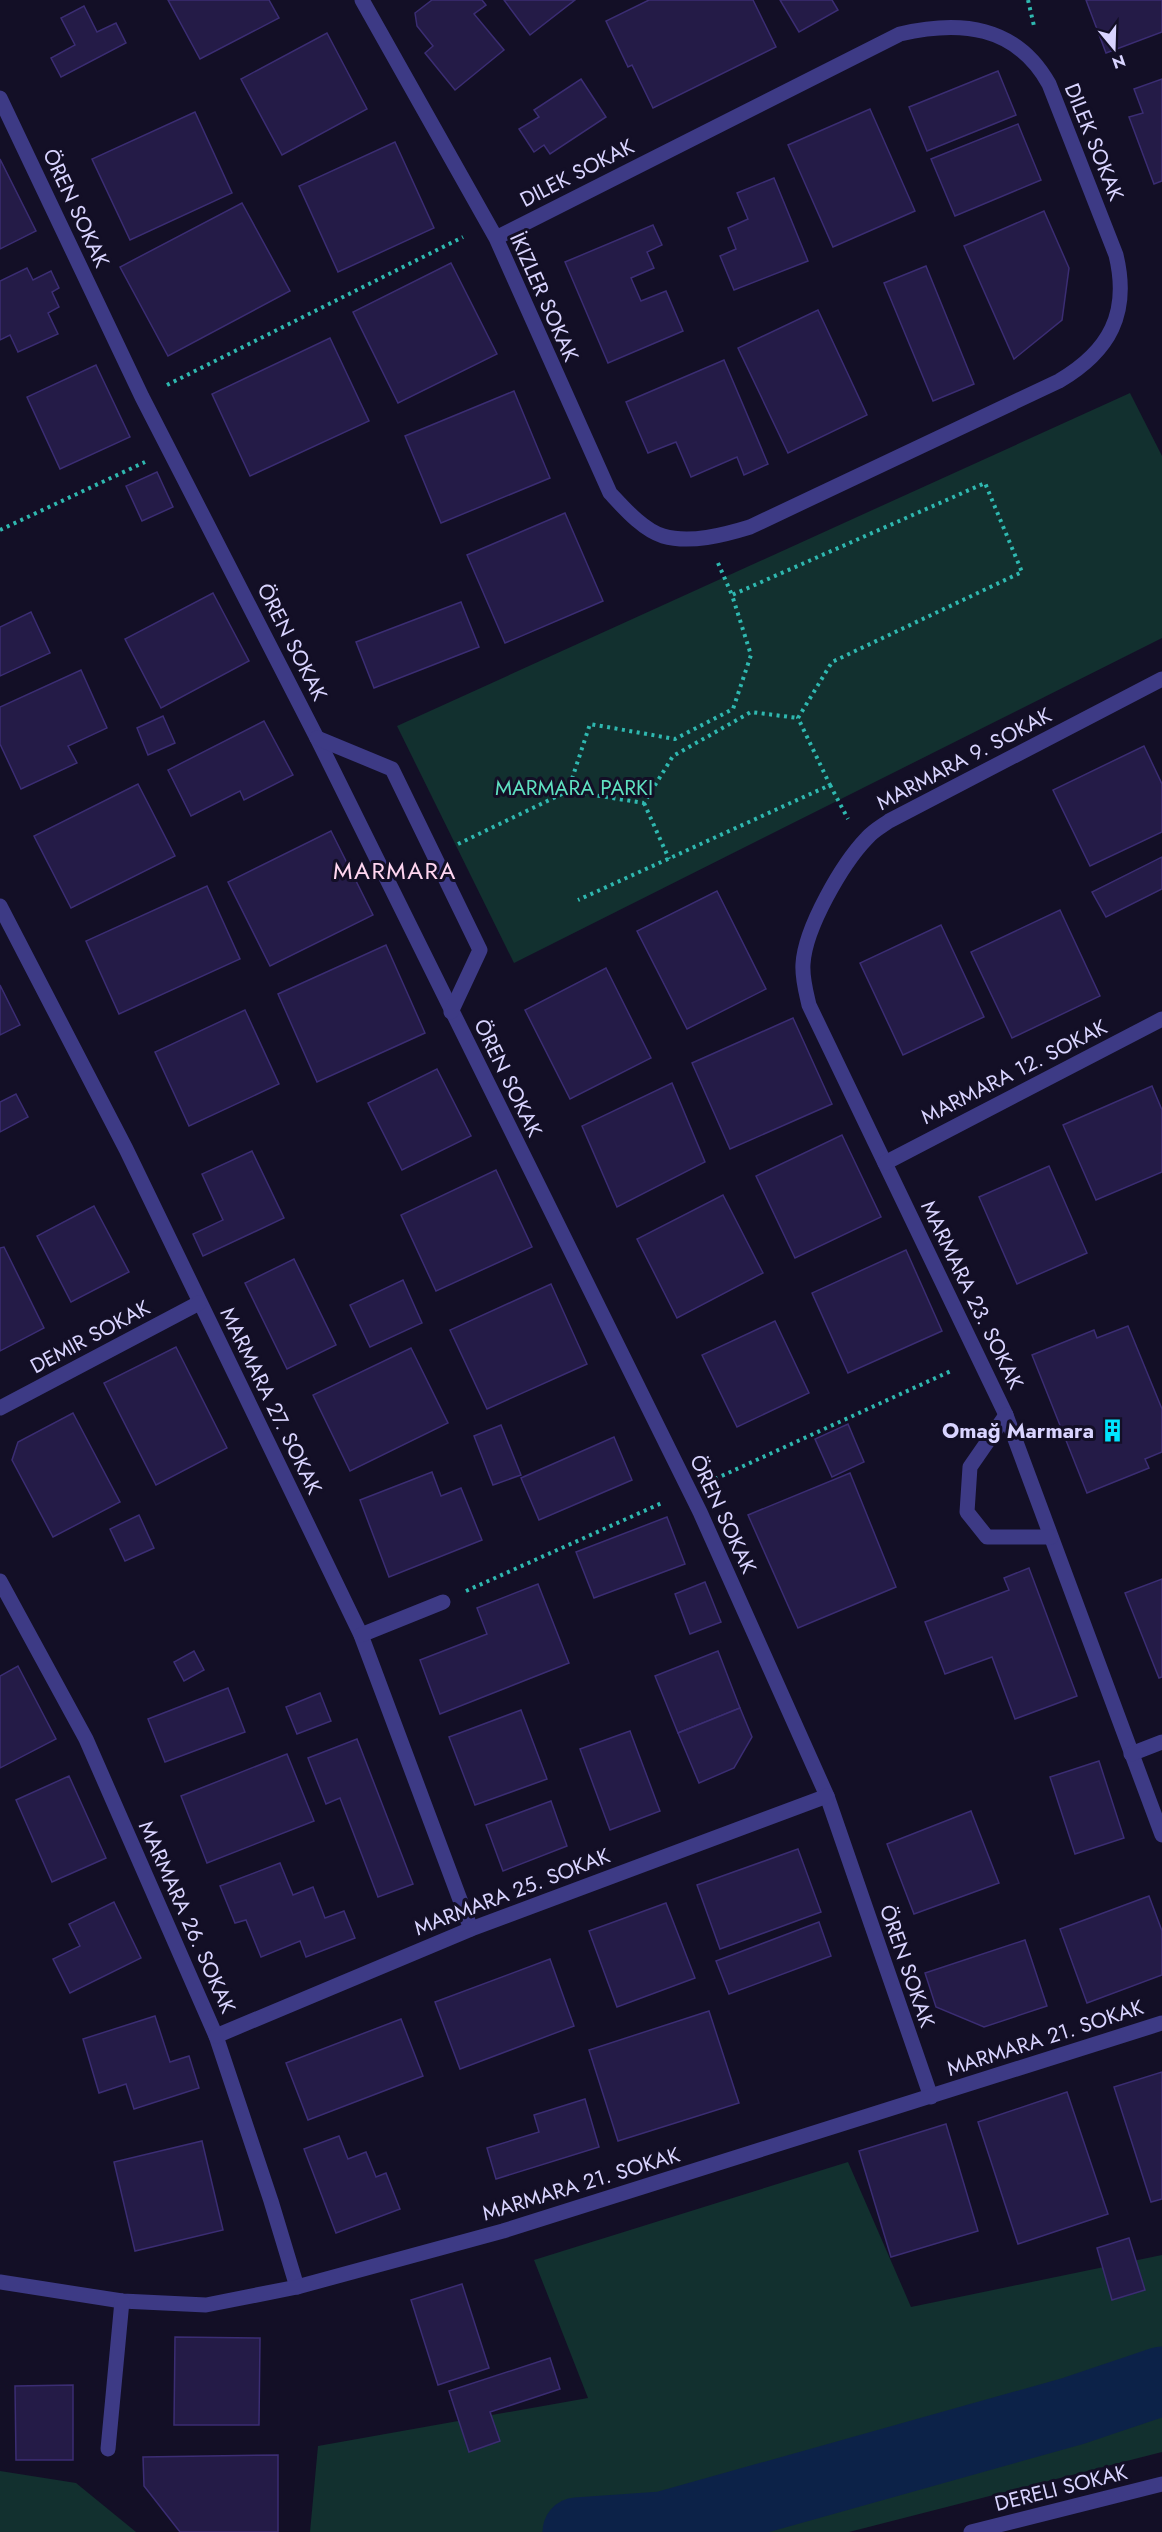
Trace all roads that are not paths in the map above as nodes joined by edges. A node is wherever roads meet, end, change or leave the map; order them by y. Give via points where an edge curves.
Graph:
1 (362, 0) edge
2 (0, 98) edge
3 (492, 231) junction
4 (663, 536) joint
5 (1162, 680) edge
6 (317, 738) junction
7 (0, 906) edge
8 (819, 913) joint
9 (452, 1012) junction
10 (1162, 1019) edge
11 (885, 1163) junction
12 (199, 1303) junction
13 (0, 1408) edge
14 (1006, 1415) junction
15 (1050, 1537) junction
16 (0, 1581) edge
17 (443, 1602) dead end
18 (361, 1635) junction
19 (1162, 1742) edge
20 (1131, 1754) junction
21 (827, 1796) junction
22 (1162, 1835) edge
23 (471, 1929) junction
24 (1162, 2023) edge
25 (216, 2036) junction
26 (931, 2097) junction
27 (0, 2282) edge
28 (297, 2288) junction
29 (122, 2301) junction
30 (108, 2449) dead end
31 (1162, 2484) edge
32 (971, 2532) edge

1 - 3 street, İKIZLER SOKAK
2 - 6 street, ÖREN SOKAK via 142,397
3 - 4 street, İKIZLER SOKAK via 599,474 626,511
3 - 4 street, DILEK SOKAK via 900,34 943,27 978,30 1012,42 1040,68 1121,274 1119,312 1097,352 1059,381 750,527 728,534
5 - 8 street, MARMARA 9. SOKAK via 889,821 868,836 852,855
6 - 9 street, ÖREN SOKAK
6 - 9 street via 392,769 480,950
7 - 12 street, MARMARA 27. SOKAK via 126,1149
8 - 11 street, MARMARA 23. SOKAK via 805,948 803,965 809,1005
9 - 21 street, ÖREN SOKAK via 700,1512
10 - 11 street, MARMARA 12. SOKAK
11 - 14 street, MARMARA 23. SOKAK
12 - 13 street, DEMIR SOKAK
12 - 18 street, MARMARA 27. SOKAK
14 - 15 street, MARMARA 23. SOKAK
14 - 15 street via 970,1467 967,1512 987,1537
15 - 20 street, MARMARA 23. SOKAK
16 - 25 street, MARMARA 26. SOKAK via 86,1739
17 - 18 street
18 - 23 street, MARMARA 27. SOKAK
19 - 20 street
20 - 22 street, MARMARA 23. SOKAK
21 - 23 street, MARMARA 25. SOKAK
21 - 26 street, ÖREN SOKAK
23 - 25 street, MARMARA 25. SOKAK
24 - 26 street, MARMARA 21. SOKAK
25 - 28 street, MARMARA 26. SOKAK
26 - 28 street, MARMARA 21. SOKAK via 503,2231
27 - 29 street, MARMARA 21. SOKAK
28 - 29 street, MARMARA 21. SOKAK via 206,2305
29 - 30 street
31 - 32 street, DERELI SOKAK

